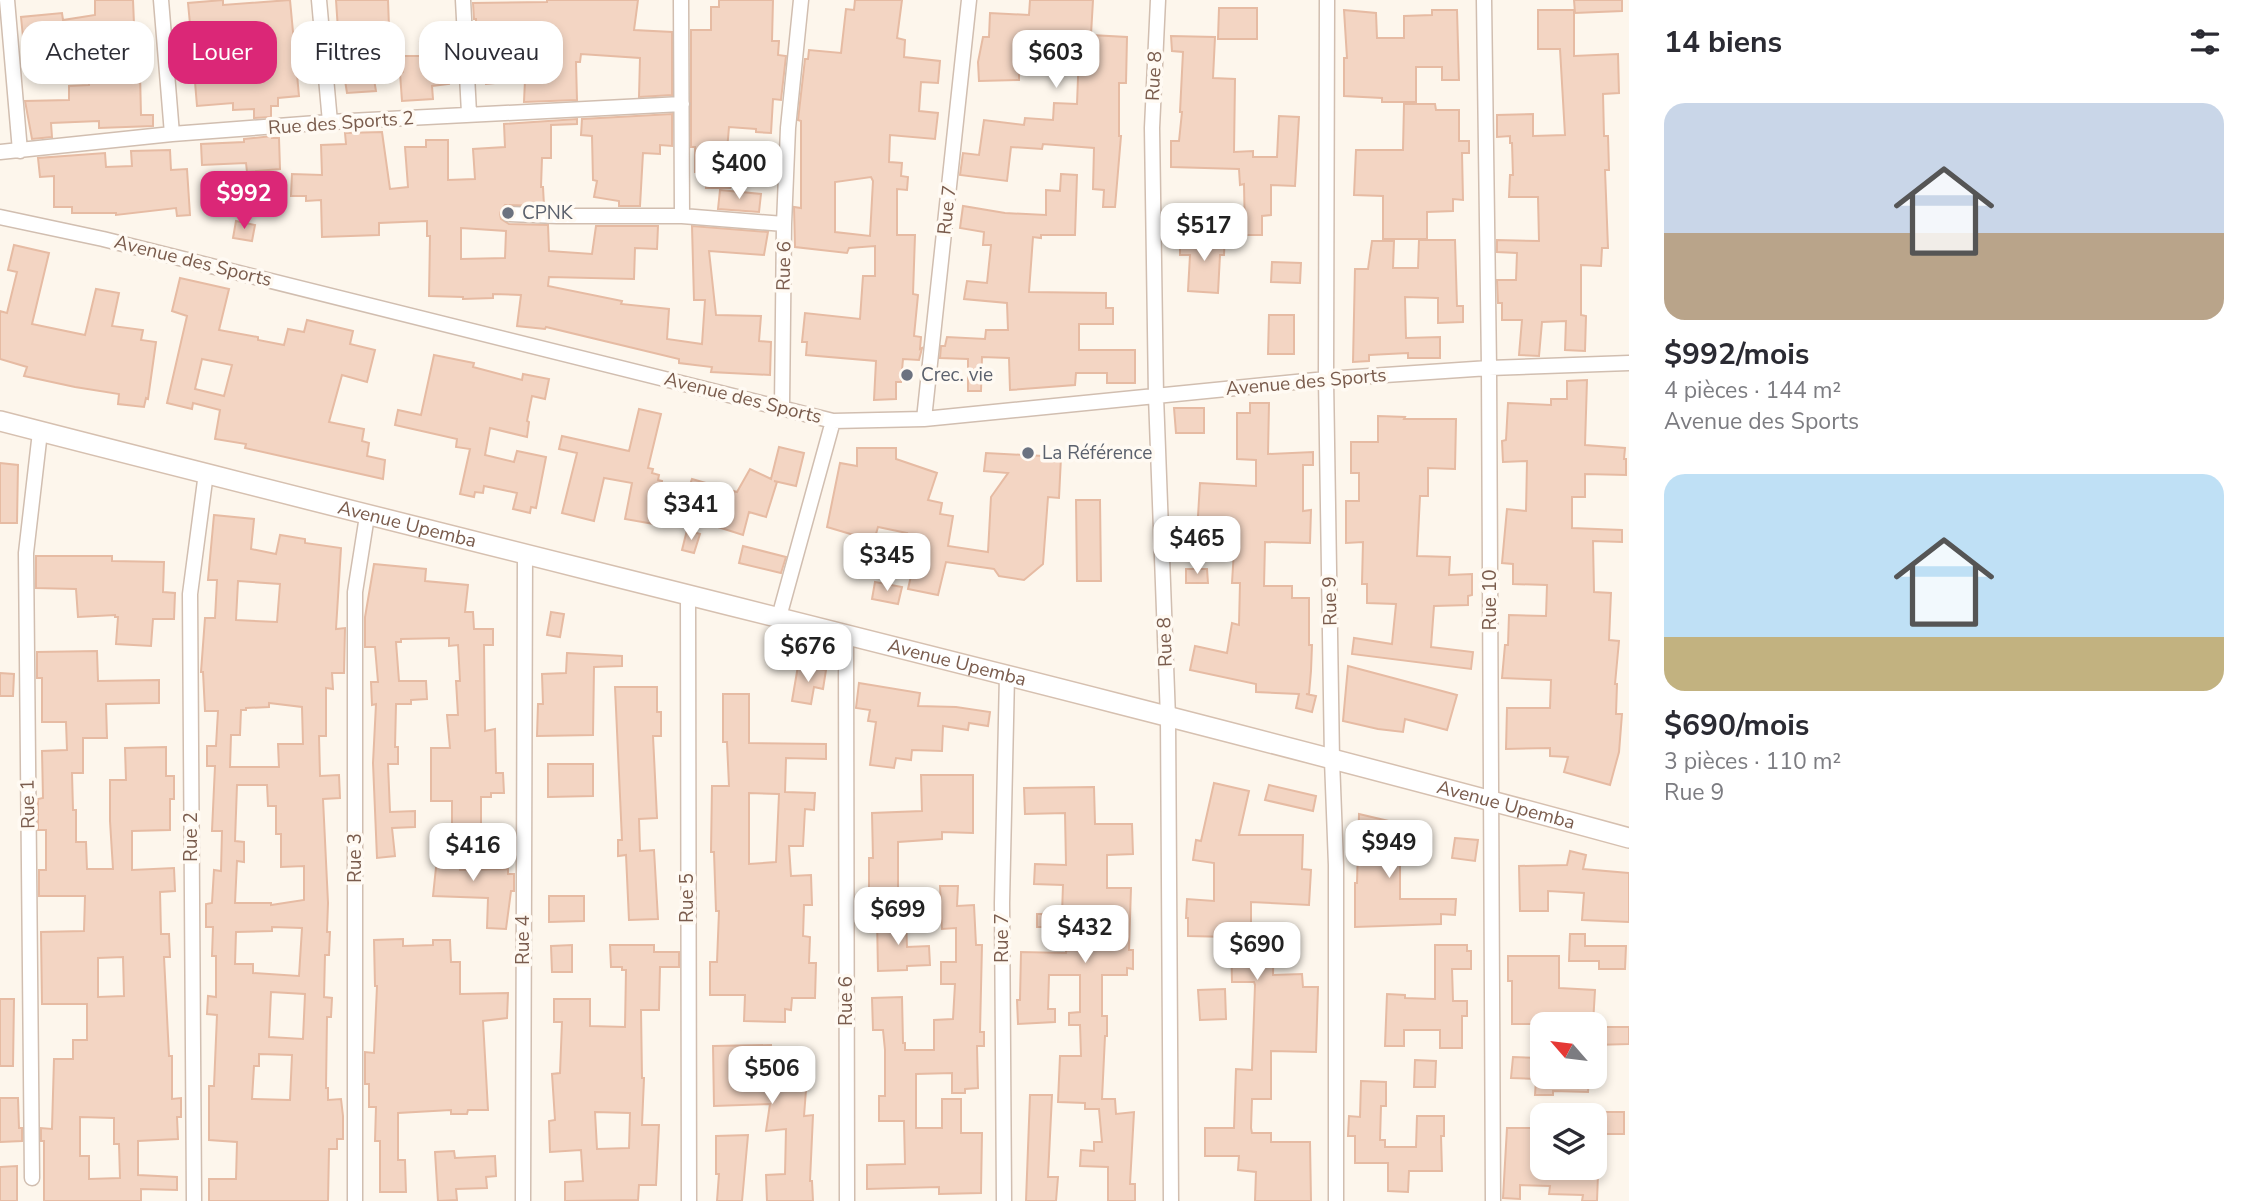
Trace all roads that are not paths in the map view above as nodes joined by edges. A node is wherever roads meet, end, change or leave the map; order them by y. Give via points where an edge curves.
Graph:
1 (7, 0) edge
2 (161, 0) edge
3 (318, 0) edge
4 (463, 0) edge
5 (681, 0) edge
6 (801, 0) edge
7 (969, 0) edge
8 (1158, 0) edge
9 (1327, 0) edge
10 (1484, 0) edge
11 (682, 104) junction
12 (469, 113) junction
13 (330, 122) junction
14 (172, 134) junction
15 (20, 151) junction
16 (0, 152) edge
17 (509, 214) dead end
18 (682, 216) junction
19 (0, 217) edge
20 (784, 224) junction
21 (1629, 363) edge
22 (1489, 368) junction
23 (1326, 379) junction
24 (1156, 396) junction
25 (782, 407) junction
26 (924, 419) junction
27 (0, 421) edge
28 (833, 421) junction
29 (40, 432) junction
30 (206, 474) junction
31 (367, 516) junction
32 (525, 554) junction
33 (688, 595) junction
34 (779, 617) junction
35 (846, 634) junction
36 (1007, 675) junction
37 (1168, 718) junction
38 (1332, 760) junction
39 (1492, 800) junction
40 (1629, 838) edge
41 (32, 1178) dead end
42 (194, 1201) edge
43 (355, 1201) edge
44 (522, 1201) edge
45 (689, 1201) edge
46 (847, 1201) edge
47 (1004, 1201) edge
48 (1171, 1201) edge
49 (1336, 1201) edge
50 (1493, 1201) edge

1 - 15 street
2 - 14 street
3 - 13 street
4 - 12 street
5 - 11 street
6 - 20 street, Rue 6
7 - 26 street, Rue 7
8 - 24 street, Rue 8 via 1152,128
9 - 23 street, Rue 9
10 - 22 street, Rue 10
11 - 12 street, Rue des Sports 2
11 - 18 street
12 - 13 street, Rue des Sports 2
13 - 14 street, Rue des Sports 2
14 - 15 street, Rue des Sports 2
15 - 16 street, Rue des Sports 2
17 - 18 street
18 - 20 street
19 - 25 street, Avenue des Sports
20 - 25 street, Rue 6
21 - 22 street, Avenue des Sports
22 - 23 street, Avenue des Sports
22 - 39 street, Rue 10
23 - 24 street, Avenue des Sports
23 - 38 street, Rue 9
24 - 26 street, Avenue des Sports
24 - 37 street, Rue 8
25 - 28 street, Avenue des Sports
26 - 28 street, Avenue des Sports
27 - 29 street, Avenue Upemba
28 - 34 street
29 - 30 street, Avenue Upemba
29 - 41 street, Rue 1 via 26,553
30 - 31 street, Avenue Upemba
30 - 42 street, Rue 2 via 190,594
31 - 32 street, Avenue Upemba
31 - 43 street, Rue 3 via 355,592
32 - 33 street, Avenue Upemba
32 - 44 street, Rue 4
33 - 34 street, Avenue Upemba
33 - 45 street, Rue 5
34 - 35 street, Avenue Upemba
35 - 36 street, Avenue Upemba
35 - 46 street, Rue 6
36 - 37 street, Avenue Upemba
36 - 47 street, Rue 7 via 1002,903
37 - 38 street, Avenue Upemba
37 - 48 street, Rue 8
38 - 39 street, Avenue Upemba
38 - 49 street, Rue 9 via 1338,985
39 - 40 street, Avenue Upemba
39 - 50 street, Rue 10

